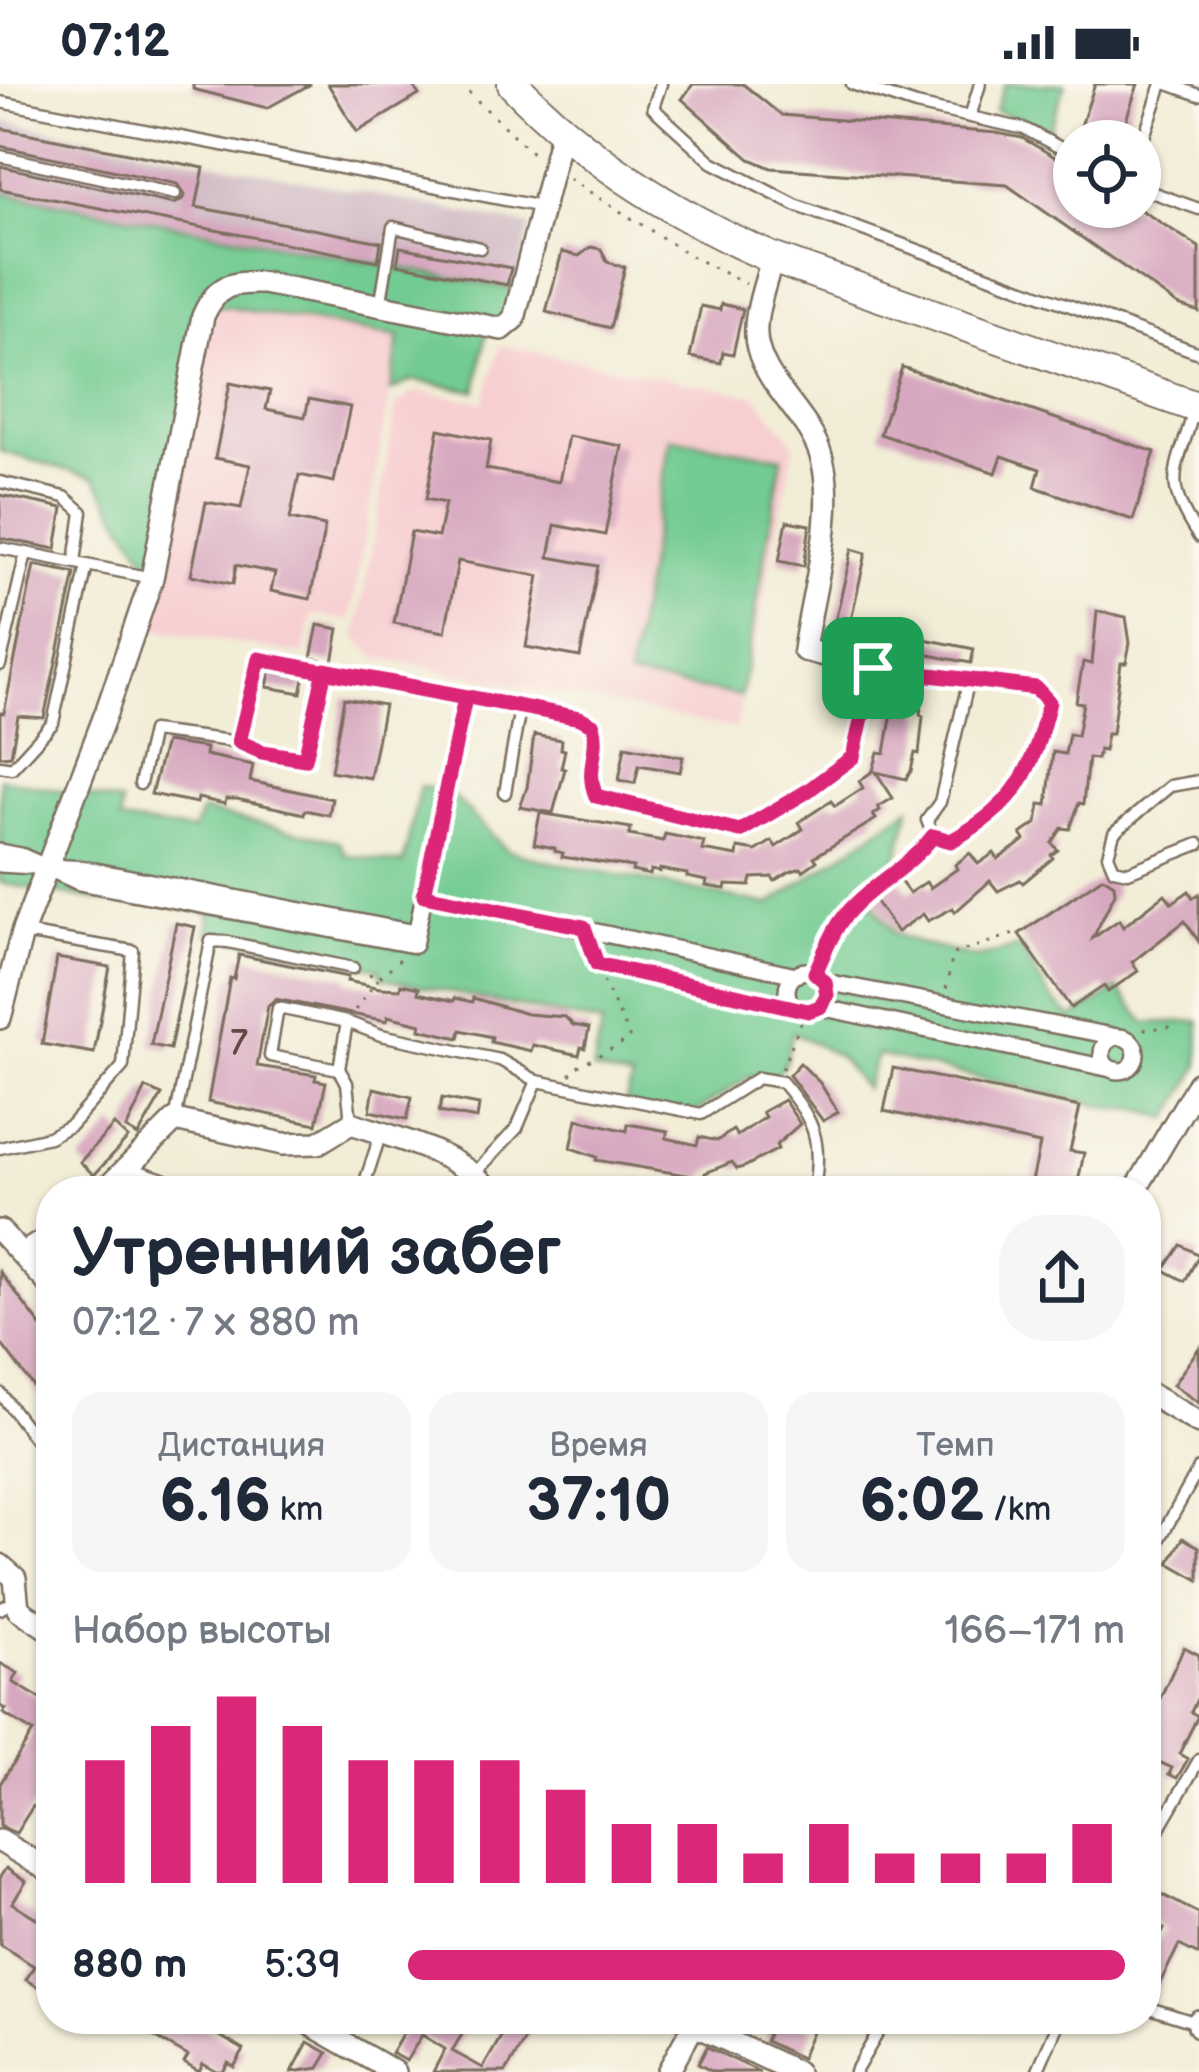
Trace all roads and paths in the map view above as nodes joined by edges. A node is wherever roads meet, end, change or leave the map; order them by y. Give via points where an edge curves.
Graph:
1 (460, 84) edge
2 (513, 84) edge
3 (661, 84) edge
4 (852, 84) edge
5 (980, 84) edge
6 (1165, 84) edge
7 (891, 90) edge
8 (1199, 95) edge
9 (0, 102) edge
10 (970, 117) junction
11 (1151, 120) edge
12 (562, 130) junction
13 (1053, 144) edge
14 (0, 156) edge
15 (551, 168) junction
16 (175, 194) dead end
17 (1161, 195) edge
18 (542, 207) junction
19 (1199, 209) edge
20 (480, 248) dead end
21 (772, 258) junction
22 (764, 293) junction
23 (380, 307) junction
24 (1199, 352) edge
25 (1197, 407) edge
26 (1185, 443) junction
27 (1199, 448) edge
28 (0, 482) edge
29 (1199, 537) edge
30 (0, 548) edge
31 (26, 553) junction
32 (81, 564) junction
33 (152, 578) junction
34 (836, 658) joint
35 (0, 665) edge
36 (873, 668) junction
37 (325, 670) junction
38 (969, 679) junction
39 (465, 698) junction
40 (520, 708) junction
41 (239, 742) junction
42 (0, 766) edge
43 (1199, 781) edge
44 (140, 784) dead end
45 (505, 793) dead end
46 (933, 836) junction
47 (1199, 844) edge
48 (0, 852) edge
49 (0, 864) edge
50 (46, 866) junction
51 (424, 895) junction
52 (584, 927) junction
53 (22, 933) junction
54 (1014, 934) dead end
55 (415, 939) junction
56 (597, 964) junction
57 (353, 968) joint
58 (796, 975) junction
59 (379, 978) junction
60 (820, 978) junction
61 (943, 1004) junction
62 (807, 1008) junction
63 (0, 1018) edge
64 (347, 1022) junction
65 (1177, 1031) dead end
66 (1134, 1040) junction
67 (339, 1069) junction
68 (1116, 1070) junction
69 (1146, 1077) dead end
70 (776, 1081) junction
71 (537, 1082) junction
72 (563, 1087) junction
73 (1197, 1089) edge
74 (175, 1120) junction
75 (351, 1123) junction
76 (382, 1133) junction
77 (0, 1148) edge
78 (130, 1168) junction
79 (475, 1173) junction
80 (121, 1176) edge
81 (154, 1176) edge
82 (367, 1176) edge
83 (478, 1176) edge
84 (816, 1176) edge
85 (1144, 1176) edge
86 (0, 1231) edge
87 (36, 1245) edge
88 (24, 1253) junction
89 (36, 1268) edge
90 (0, 1393) edge
91 (1161, 1401) edge
92 (1199, 1423) edge
93 (36, 1440) edge
94 (1199, 1468) edge
95 (1161, 1537) edge
96 (0, 1565) edge
97 (9, 1609) edge
98 (36, 1623) edge
99 (1199, 1760) edge
100 (1161, 1826) edge
101 (0, 1841) edge
102 (36, 1862) edge
103 (1161, 2012) edge
104 (1198, 2023) edge
105 (327, 2034) edge
106 (689, 2034) edge
107 (719, 2034) edge
108 (877, 2034) edge
109 (1053, 2034) edge
110 (394, 2072) edge
111 (668, 2072) edge
112 (796, 2072) edge
113 (855, 2072) edge
114 (1037, 2072) edge

1 - 15 path
2 - 12 main road
3 - 24 lane via 653,108 746,182
4 - 7 lane
5 - 10 lane
6 - 8 lane
6 - 11 lane
7 - 10 lane
9 - 18 lane
10 - 13 lane
12 - 15 street
12 - 21 main road via 676,211
14 - 16 lane
15 - 18 street
15 - 22 path
17 - 19 lane
18 - 23 street via 514,320 502,328
20 - 23 lane via 393,227
21 - 22 street
21 - 25 main road
22 - 34 street via 757,346 810,428 827,494 804,650
23 - 33 street via 263,283 220,287 203,316
25 - 26 lane
26 - 27 lane
26 - 29 lane via 1173,484
28 - 32 lane via 65,496 82,512
30 - 31 lane
31 - 32 lane
31 - 35 lane
32 - 33 lane
32 - 42 lane via 53,723 12,768
33 - 50 street
34 - 36 lane
36 - 38 lane
36 - 40 lane via 853,757 740,831 596,796 589,779 593,725
37 - 39 lane
37 - 41 lane via 259,659
37 - 41 lane via 305,759
38 - 46 lane via 940,802 927,820
38 - 46 lane via 1036,688 1049,702 1028,773 1010,796 951,841
39 - 40 lane
39 - 51 path
40 - 45 lane
41 - 44 lane via 152,731
43 - 47 lane via 1170,786 1114,833 1108,855 1114,868 1128,872
46 - 60 path via 842,920
48 - 50 street
49 - 50 street
50 - 53 street
50 - 55 street
51 - 52 street
51 - 55 street
52 - 56 street
52 - 58 street
53 - 63 street
53 - 77 lane via 133,951 122,1066 71,1125
54 - 61 path via 953,954
55 - 59 path
56 - 62 street
56 - 72 path via 630,1039 573,1069
57 - 59 path
57 - 74 lane via 211,941
58 - 60 street
58 - 62 street via 788,993
59 - 64 path
60 - 61 street
60 - 62 street via 827,995
61 - 66 street
62 - 68 street
62 - 70 path
64 - 67 lane
64 - 67 lane via 278,1008 269,1056
64 - 71 lane via 500,1060
65 - 66 path via 1145,1030
66 - 68 street via 1136,1057
66 - 68 street via 1109,1040 1102,1051
67 - 75 lane
68 - 69 street
70 - 72 lane via 758,1078 701,1114
70 - 84 lane via 812,1119
71 - 72 lane
71 - 79 lane via 517,1128
73 - 85 street
74 - 75 street via 283,1144 317,1143
74 - 78 street
75 - 76 street
76 - 79 street
76 - 82 lane
78 - 80 street
78 - 81 lane
79 - 83 street
86 - 88 street
87 - 88 street
88 - 89 street
90 - 93 lane
91 - 92 street
94 - 95 lane
96 - 97 street via 15,1578
97 - 98 street
99 - 100 lane
101 - 102 street
103 - 104 lane
105 - 110 street
106 - 111 street
107 - 112 street
108 - 113 lane
109 - 114 lane

